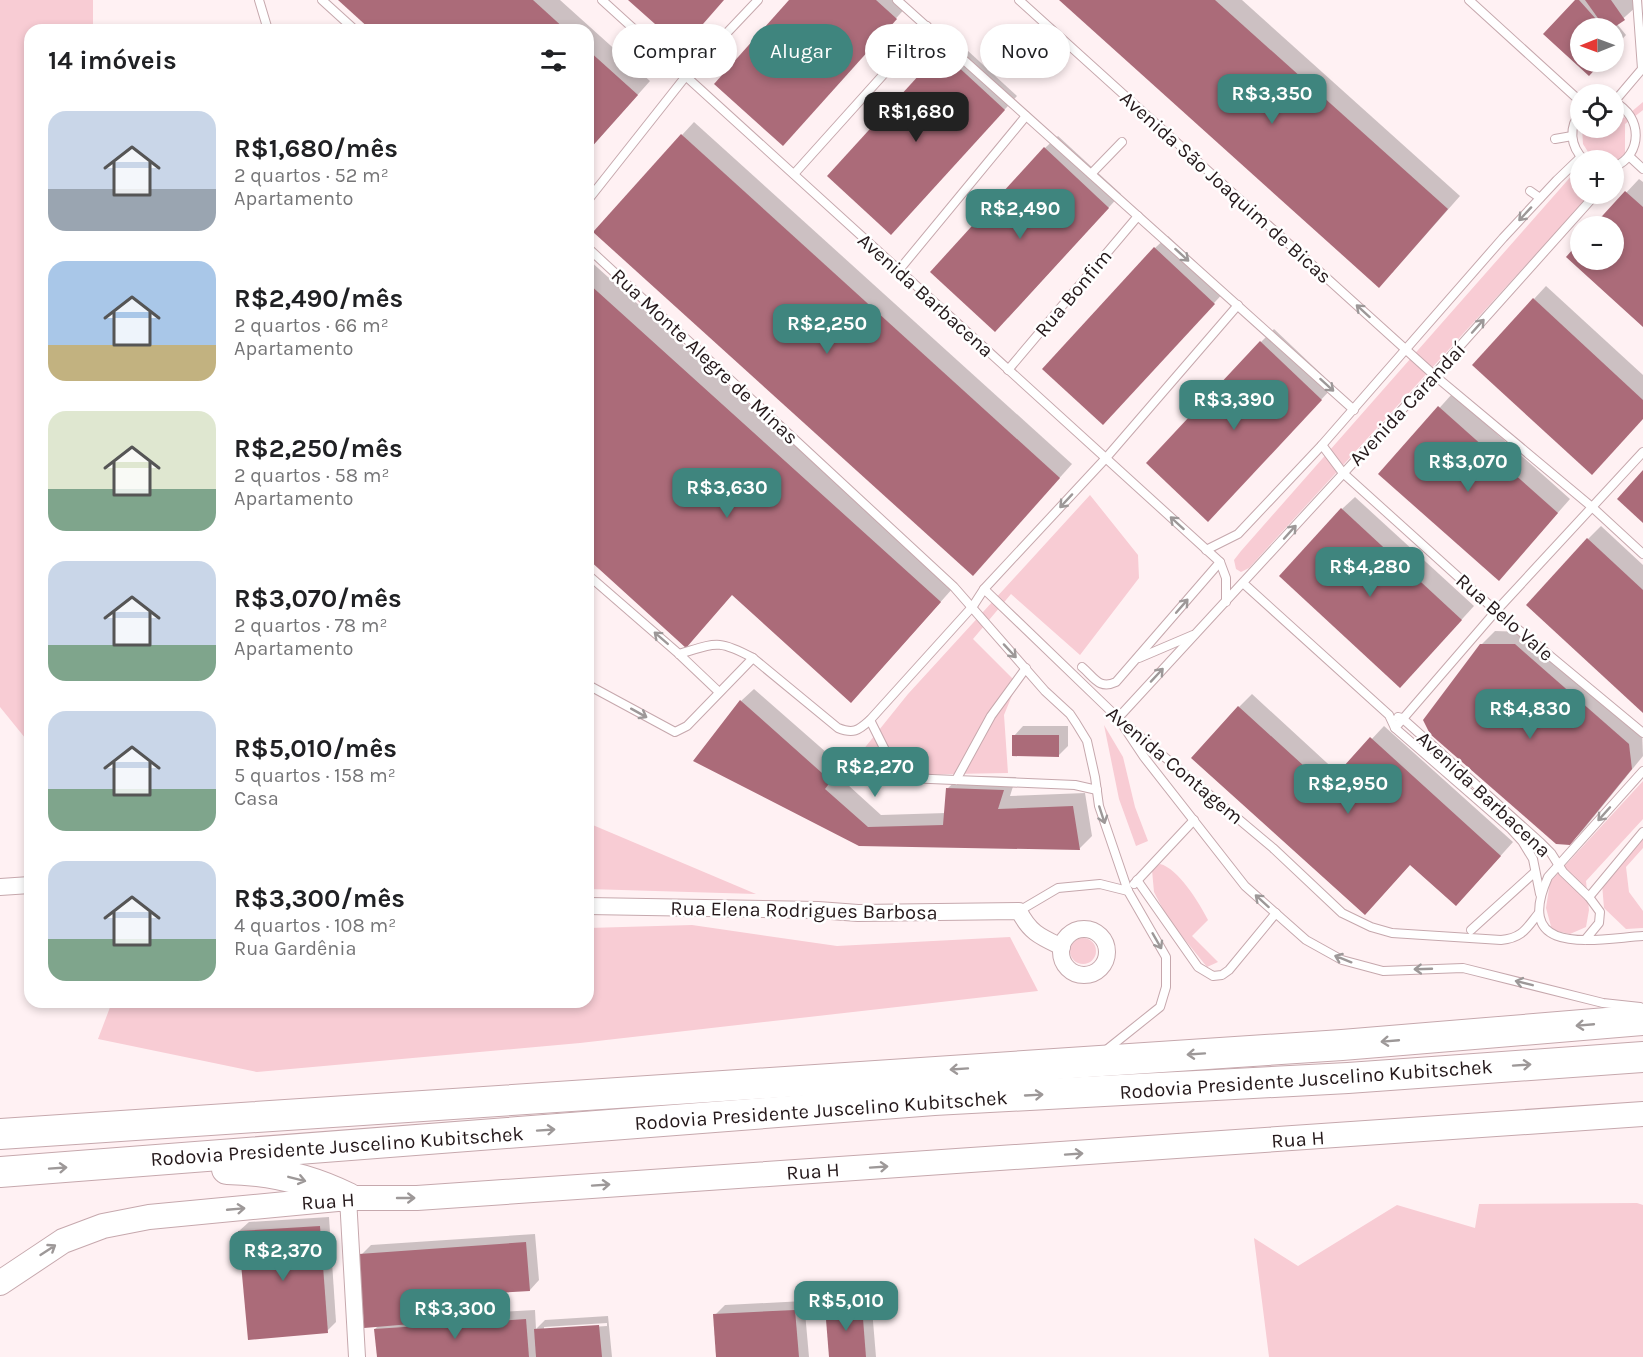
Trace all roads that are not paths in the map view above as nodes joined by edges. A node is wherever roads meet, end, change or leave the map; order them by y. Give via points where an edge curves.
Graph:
1 (259, 0) edge
2 (322, 0) edge
3 (602, 0) edge
4 (758, 0) edge
5 (897, 0) edge
6 (1019, 0) edge
7 (1469, 0) edge
8 (1637, 0) edge
9 (266, 24) edge
10 (348, 24) edge
11 (629, 24) edge
12 (735, 24) edge
13 (924, 24) edge
14 (968, 64) edge
15 (684, 78) edge
16 (688, 78) edge
17 (881, 78) edge
18 (1624, 90) edge
19 (1570, 92) edge
20 (1624, 108) edge
21 (1026, 116) junction
22 (1570, 136) edge
23 (1555, 140) dead end
24 (1122, 142) dead end
25 (1640, 143) edge
26 (1630, 157) junction
27 (1624, 162) edge
28 (1643, 169) edge
29 (1570, 171) edge
30 (794, 174) junction
31 (1091, 174) junction
32 (1530, 191) dead end
33 (594, 192) edge
34 (1540, 198) junction
35 (1587, 204) edge
36 (1138, 216) junction
37 (594, 254) edge
38 (899, 270) junction
39 (1238, 305) junction
40 (1407, 350) junction
41 (1008, 370) junction
42 (1434, 375) junction
43 (1354, 410) junction
44 (1323, 445) junction
45 (1643, 452) edge
46 (1106, 458) junction
47 (1343, 473) junction
48 (1592, 507) junction
49 (1206, 550) junction
50 (1643, 554) edge
51 (1220, 562) junction
52 (594, 580) edge
53 (1243, 583) junction
54 (984, 589) junction
55 (1226, 602) junction
56 (973, 606) junction
57 (1496, 611) junction
58 (1196, 634) junction
59 (679, 654) junction
60 (753, 658) junction
61 (1136, 659) junction
62 (1082, 667) dead end
63 (1026, 668) junction
64 (594, 688) edge
65 (719, 692) junction
66 (1389, 715) junction
67 (1118, 718) junction
68 (1402, 718) junction
69 (870, 720) junction
70 (1395, 728) junction
71 (1643, 734) edge
72 (1643, 771) edge
73 (956, 780) junction
74 (1097, 790) junction
75 (1194, 820) junction
76 (1643, 832) edge
77 (1558, 865) junction
78 (1535, 872) junction
79 (1137, 880) junction
80 (24, 885) edge
81 (0, 886) edge
82 (1128, 891) junction
83 (1540, 894) junction
84 (1589, 897) junction
85 (594, 906) edge
86 (1019, 911) junction
87 (1276, 914) junction
88 (1538, 914) junction
89 (1471, 930) dead end
90 (1643, 936) edge
91 (1585, 940) junction
92 (1062, 947) dead end
93 (1643, 1008) edge
94 (1643, 1020) edge
95 (1643, 1057) edge
96 (1092, 1061) junction
97 (0, 1113) edge
98 (1643, 1114) edge
99 (107, 1126) junction
100 (0, 1134) edge
101 (113, 1164) junction
102 (0, 1172) edge
103 (348, 1198) junction
104 (0, 1283) edge
105 (357, 1357) edge

1 - 9 lane
2 - 10 lane
3 - 11 lane, Avenida Barbacena
4 - 12 lane
5 - 13 lane
40 -> 6 lane, Avenida São Joaquim de Bicas
7 - 19 lane
8 - 18 lane via 1642,69
14 - 21 lane
15 - 33 lane
16 - 30 lane, Avenida Barbacena
17 - 30 lane
20 - 25 lane via 1635,119
21 - 31 lane
21 - 38 lane
22 - 23 lane
24 - 31 lane
25 - 26 lane
26 - 27 lane
26 - 28 lane
29 - 34 lane, Avenida Carandaí
30 - 38 lane, Avenida Barbacena
31 - 36 lane
32 - 34 lane
34 -> 40 lane, Avenida Carandaí
42 -> 35 lane, Avenida Carandaí
36 -> 39 lane
36 - 41 lane, Rua Bonfim
37 - 56 lane, Rua Monte Alegre de Minas
38 - 41 lane, Avenida Barbacena
39 -> 43 lane
39 - 46 lane
40 - 42 lane, Avenida São Joaquim de Bicas
40 - 43 lane, Avenida Carandaí
41 - 46 lane, Avenida Barbacena
42 - 47 lane, Avenida Carandaí
42 - 48 lane, Avenida São Joaquim de Bicas
43 - 44 lane, Avenida Carandaí
44 - 47 lane, Rua Belo Vale
44 - 49 lane, Avenida Carandaí via 1238,534
45 - 48 lane
49 -> 46 lane, Avenida Barbacena
46 -> 54 lane
53 -> 47 lane, Avenida Carandaí
47 - 57 lane, Rua Belo Vale
48 - 50 lane, Avenida São Joaquim de Bicas
48 - 57 lane
49 - 51 lane, Avenida Barbacena
51 - 55 lane via 1226,578
61 -> 51 lane
59 -> 52 lane
53 - 55 lane, Avenida Carandaí
53 - 66 lane, Avenida Barbacena
54 - 56 lane
54 - 67 lane, Avenida Contagem
55 - 58 lane, Avenida Carandaí
56 -> 63 lane, Rua Monte Alegre de Minas
56 - 69 lane
57 - 68 lane
57 - 71 lane, Rua Belo Vale
58 - 61 lane
67 -> 58 lane, Avenida Carandaí
59 - 60 lane via 718,644
59 - 65 lane
60 - 65 lane
60 - 69 lane via 838,728 849,733
61 - 62 lane via 1116,682 1107,686
63 - 73 lane via 991,716
63 - 74 lane, Rua Monte Alegre de Minas via 1077,723 1087,741
64 -> 65 lane via 675,732 687,726
66 - 68 lane, Avenida Barbacena
66 - 70 lane, Avenida Barbacena
67 - 75 lane
67 - 88 lane, Avenida Contagem via 1273,848 1342,914 1392,933 1501,940 1521,935
68 - 70 lane
68 - 77 lane, Avenida Barbacena via 1519,821
69 - 73 lane via 889,759 907,778
70 - 78 lane, Avenida Barbacena via 1511,829 1528,849
72 -> 77 lane
73 - 74 lane via 1075,785
74 -> 82 lane, Rua Monte Alegre de Minas
75 - 79 lane
87 -> 75 lane via 1245,886
76 - 84 lane
77 - 83 lane
77 - 84 lane, Avenida Barbacena
78 - 83 lane
78 - 89 lane
79 - 82 lane
79 - 87 lane via 1198,967 1213,976 1229,970
80 - 81 street
82 - 86 lane, Rua Elena Rodrigues Barbosa via 1100,884 1058,888
82 -> 96 lane via 1166,957 1167,987 1160,1007
83 - 88 lane
84 - 91 lane, Avenida Barbacena via 1600,912 1599,923
85 - 86 street, Rua Elena Rodrigues Barbosa via 858,913
86 - 92 street via 1036,935
93 -> 87 lane via 1603,1003 1463,968 1383,971 1342,960 1306,940
88 - 91 lane via 1547,931 1558,938
90 - 91 lane
94 -> 96 highway, Rodovia Presidente Juscelino Kubitschek
101 -> 95 highway, Rodovia Presidente Juscelino Kubitschek via 934,1100 1348,1078
96 -> 99 highway, Rodovia Presidente Juscelino Kubitschek
97 - 99 highway
103 -> 98 main road, Rua H via 441,1196
99 - 100 highway, Rodovia Presidente Juscelino Kubitschek
102 -> 101 highway, Rodovia Presidente Juscelino Kubitschek
101 -> 103 highway via 262,1172 324,1186
104 -> 103 main road, Rua H via 63,1241 103,1226 149,1217
103 - 105 street

